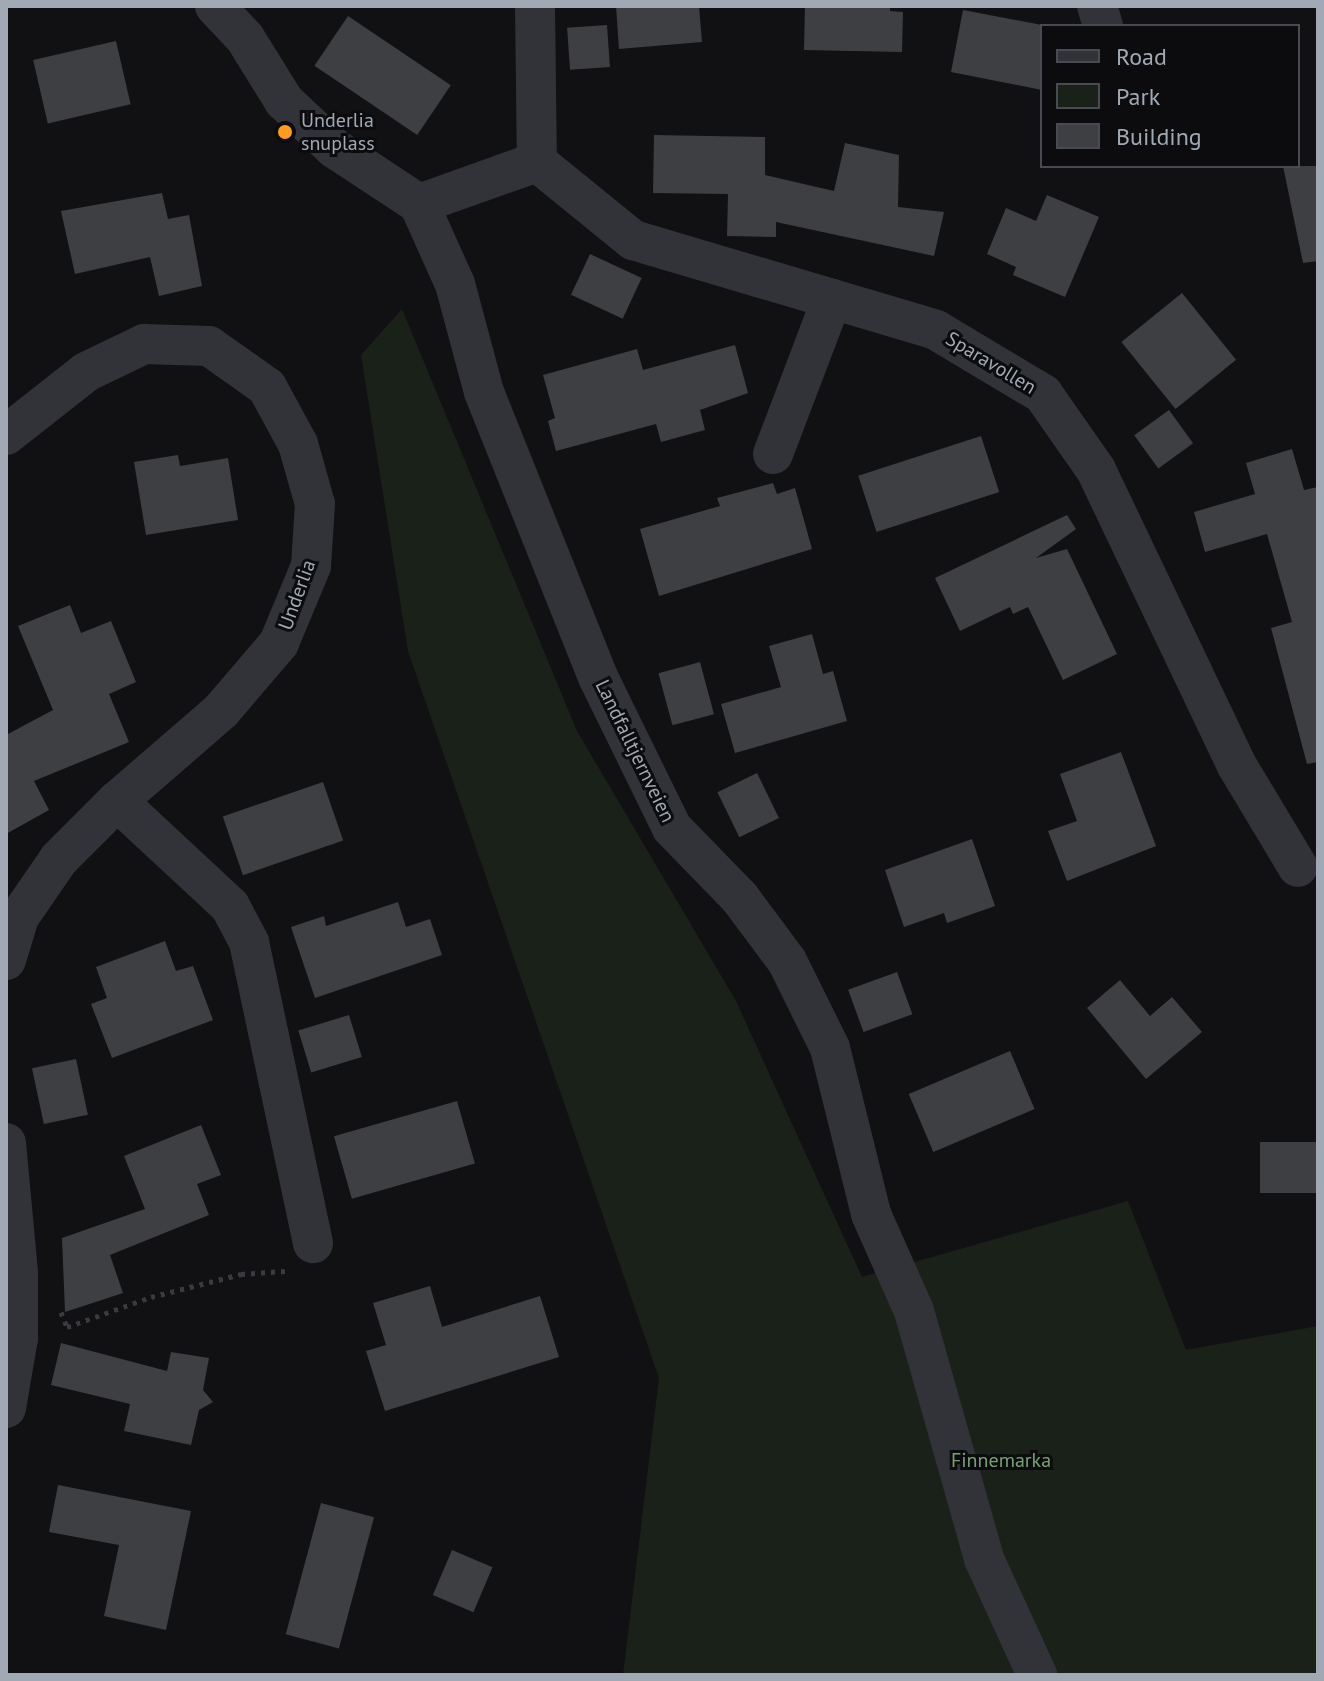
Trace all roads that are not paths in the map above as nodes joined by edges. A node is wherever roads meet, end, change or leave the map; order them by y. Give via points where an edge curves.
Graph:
1 (215, 6) edge
2 (535, 6) edge
3 (537, 162) junction
4 (419, 204) junction
5 (832, 299) junction
6 (6, 435) edge
7 (773, 454) dead end
8 (117, 801) junction
9 (1298, 867) dead end
10 (6, 960) edge
11 (6, 1143) edge
12 (313, 1243) road end
13 (6, 1408) edge
14 (1037, 1675) edge

1 - 4 street via 245,38 284,101 334,148
2 - 3 street
3 - 4 street
3 - 5 street, Sparavollen via 633,240
4 - 14 street, Landfalltjernveien via 455,284 495,421 598,677 658,801 672,828 740,898 787,961 830,1048 871,1214 914,1311 984,1559
5 - 7 street
5 - 9 street, Sparavollen via 936,330 1043,394 1096,470 1236,764
6 - 8 street, Underlia via 86,372 144,344 157,344 209,346 267,387 298,444 315,504 311,566 279,643 221,711
8 - 10 street, Underlia via 59,859 19,917
8 - 12 street via 230,906 249,942
11 - 13 street via 18,1273 18,1338

